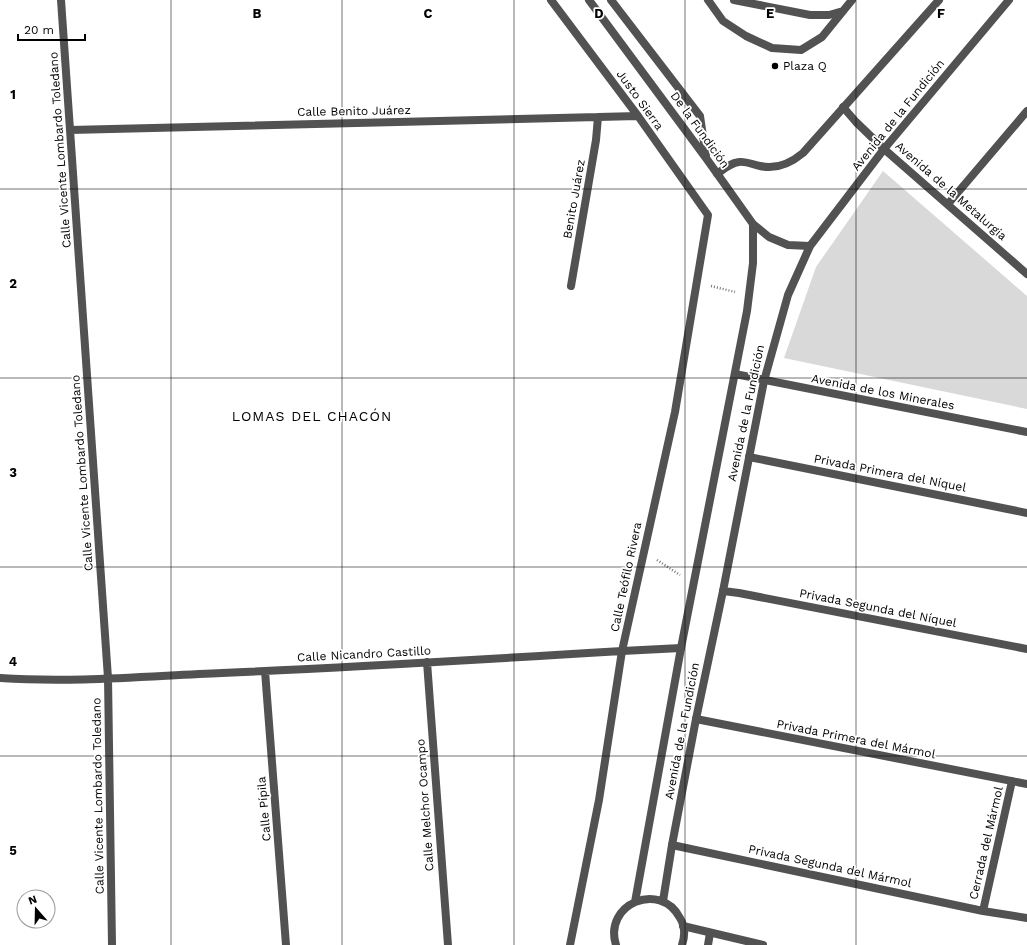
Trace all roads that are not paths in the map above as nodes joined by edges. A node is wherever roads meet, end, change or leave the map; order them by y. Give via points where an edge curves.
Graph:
1 (61, 0) edge
2 (551, 0) edge
3 (589, 0) edge
4 (611, 0) edge
5 (708, 0) edge
6 (734, 0) edge
7 (852, 0) edge
8 (939, 0) edge
9 (1009, 0) edge
10 (842, 11) junction
11 (843, 107) junction
12 (1027, 110) edge
13 (638, 116) junction
14 (598, 117) junction
15 (70, 130) junction
16 (884, 149) junction
17 (706, 158) junction
18 (717, 174) junction
19 (948, 204) junction
20 (708, 215) joint
21 (753, 224) junction
22 (810, 246) junction
23 (1027, 274) edge
24 (571, 286) dead end
25 (735, 374) junction
26 (764, 381) junction
27 (1027, 432) edge
28 (749, 456) junction
29 (1027, 513) edge
30 (724, 591) junction
31 (681, 648) junction
32 (1027, 649) edge
33 (622, 651) junction
34 (427, 662) junction
35 (265, 671) junction
36 (0, 678) edge
37 (108, 678) junction
38 (696, 719) junction
39 (1012, 781) junction
40 (1027, 784) edge
41 (672, 845) junction
42 (635, 902) junction
43 (663, 902) junction
44 (983, 911) junction
45 (1027, 918) edge
46 (683, 926) junction
47 (710, 933) junction
48 (112, 945) edge
49 (286, 945) edge
50 (448, 945) edge
51 (570, 945) edge
52 (616, 945) edge
53 (682, 945) edge
54 (708, 945) edge
55 (763, 945) edge

1 - 15 street, Calle Vicente Lombardo Toledano
2 - 13 street, Justo Sierra
3 - 17 street, De la Fundición
4 - 17 street via 700,116
5 - 10 street via 723,21 746,36 772,48 801,50 822,37
6 - 10 street via 810,15 829,16
7 - 10 street
8 - 11 street
9 - 16 street, Avenida de la Fundición
11 - 16 street, Avenida de la Metalurgia
11 - 18 street via 792,162 777,167 739,162 728,165
12 - 19 street
13 - 14 street, Calle Benito Juárez
13 - 20 street, Justo Sierra
14 - 15 street, Calle Benito Juárez
14 - 24 street, Benito Juárez
15 - 37 street, Calle Vicente Lombardo Toledano
16 - 19 street, Avenida de la Metalurgia
16 - 22 street, Avenida de la Fundición
17 - 18 street, De la Fundición
18 - 21 street, De la Fundición
19 - 23 street, Avenida de la Metalurgia
20 - 33 street, Calle Teófilo Rivera via 676,412
21 - 22 street, De la Fundición via 769,237 788,245
21 - 25 street, Avenida de la Fundición via 753,263
22 - 26 street, Avenida de la Fundición via 788,296
25 - 26 street, Avenida de los Minerales
25 - 31 street, Avenida de la Fundición
26 - 27 street, Avenida de los Minerales
26 - 28 street, Avenida de la Fundición
28 - 29 street, Privada Primera del Níquel
28 - 30 street, Avenida de la Fundición
30 - 32 street, Privada Segunda del Níquel
30 - 38 street, Avenida de la Fundición
31 - 33 street, Calle Nicandro Castillo
31 - 42 street, Avenida de la Fundición
33 - 34 street, Calle Nicandro Castillo
33 - 51 street, Calle Teófilo Rivera via 599,800
34 - 35 street, Calle Nicandro Castillo
34 - 50 street, Calle Melchor Ocampo
35 - 37 street, Calle Nicandro Castillo
35 - 49 street, Calle Pípila
36 - 37 street, Calle Nicandro Castillo
37 - 48 street, Calle Vicente Lombardo Toledano
38 - 39 street, Privada Primera del Mármol
38 - 41 street, Avenida de la Fundición
39 - 40 street, Privada Primera del Mármol
39 - 44 street, Cerrada del Mármol
41 - 43 street, Avenida de la Fundición
41 - 44 street, Privada Segunda del Mármol
42 - 43 street via 652,899
42 - 52 street via 626,907 619,916 614,932
43 - 46 street via 676,911
44 - 45 street, Privada Segunda del Mármol
46 - 47 street
46 - 53 street
47 - 54 street
47 - 55 street

